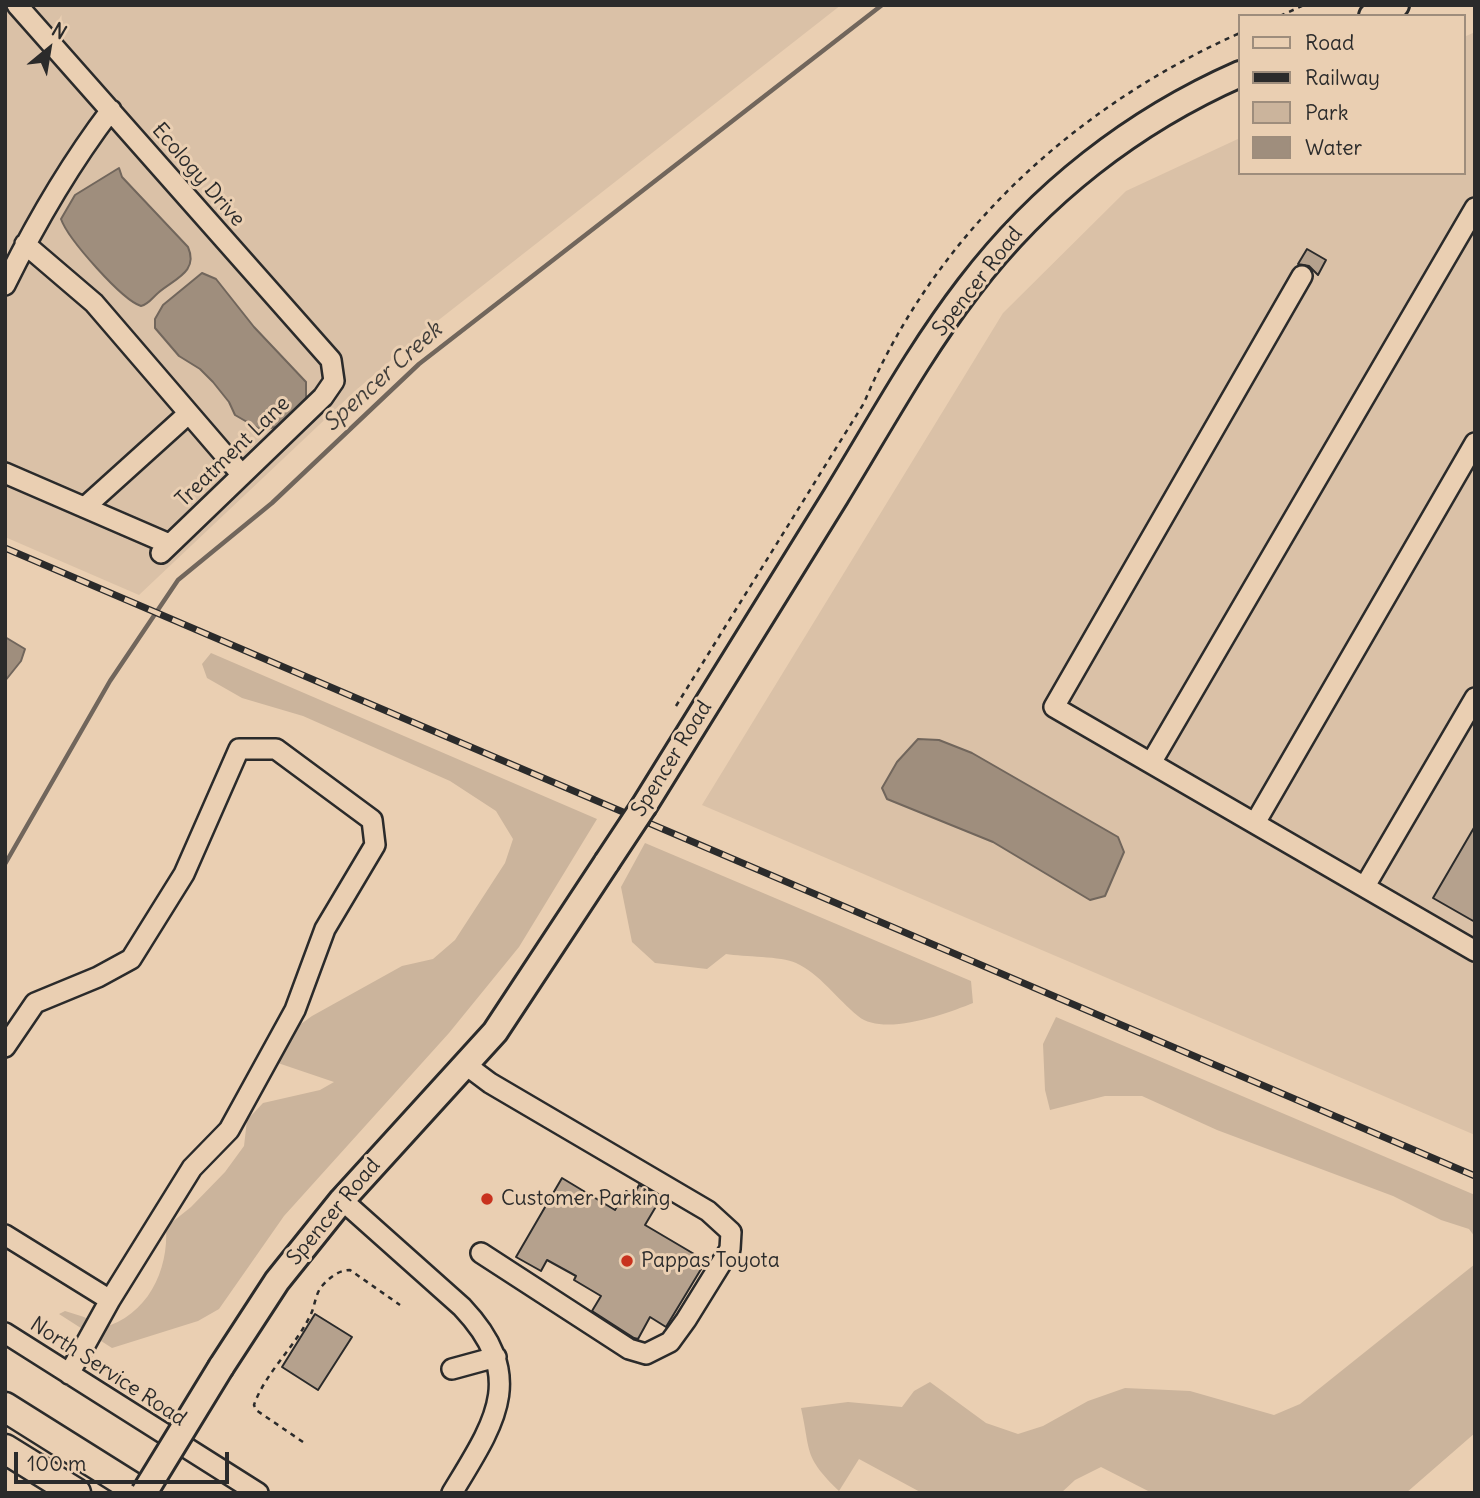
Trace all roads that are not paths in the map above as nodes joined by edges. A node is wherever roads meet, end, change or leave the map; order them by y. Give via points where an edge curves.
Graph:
1 (17, 5) edge
2 (1396, 5) edge
3 (1376, 14) edge
4 (1238, 75) edge
5 (111, 110) junction
6 (1475, 208) edge
7 (25, 244) junction
8 (1302, 276) dead end
9 (5, 285) edge
10 (334, 380) joint
11 (188, 414) junction
12 (1475, 443) edge
13 (5, 472) edge
14 (242, 475) junction
15 (85, 507) junction
16 (1475, 698) edge
17 (1151, 763) junction
18 (1255, 823) junction
19 (1365, 886) junction
20 (1475, 951) edge
21 (5, 1047) edge
22 (466, 1065) junction
23 (342, 1200) junction
24 (5, 1235) edge
25 (481, 1254) dead end
26 (110, 1300) junction
27 (5, 1333) edge
28 (496, 1357) junction
29 (452, 1368) dead end
30 (69, 1374) junction
31 (5, 1407) edge
32 (5, 1448) edge
33 (76, 1493) edge
34 (143, 1493) edge
35 (258, 1493) edge
36 (452, 1493) edge

1 - 5 street, Ecology Drive
2 - 3 main road
4 - 22 main road, Spencer Road, bridge via 1166,111 1093,161 1054,194 988,263 923,355 644,806 495,1032
5 - 7 street
5 - 10 street, Ecology Drive via 331,359
6 - 17 street
7 - 9 street
7 - 11 street via 94,303
8 - 17 street via 1054,708
10 - 14 street, Treatment Lane via 323,397
11 - 14 street
11 - 15 street
12 - 18 street
13 - 15 street
14 - 15 street, Treatment Lane via 165,548
16 - 19 street
17 - 18 street
18 - 19 street
19 - 20 street
21 - 26 street via 35,1003 131,959 184,874 239,749 276,749 372,820 375,845 325,929 295,1010 229,1129 192,1168
22 - 23 main road, Spencer Road
22 - 25 street via 708,1212 731,1232 730,1250 686,1320 670,1342 646,1354 629,1349
23 - 28 street via 462,1307 479,1325
23 - 34 main road, Spencer Road, bridge via 277,1281
24 - 26 street
26 - 30 street
27 - 30 street, North Service Road
28 - 29 street
28 - 36 street via 500,1375 497,1410
30 - 35 street, North Service Road
31 - 34 highway
32 - 33 highway

